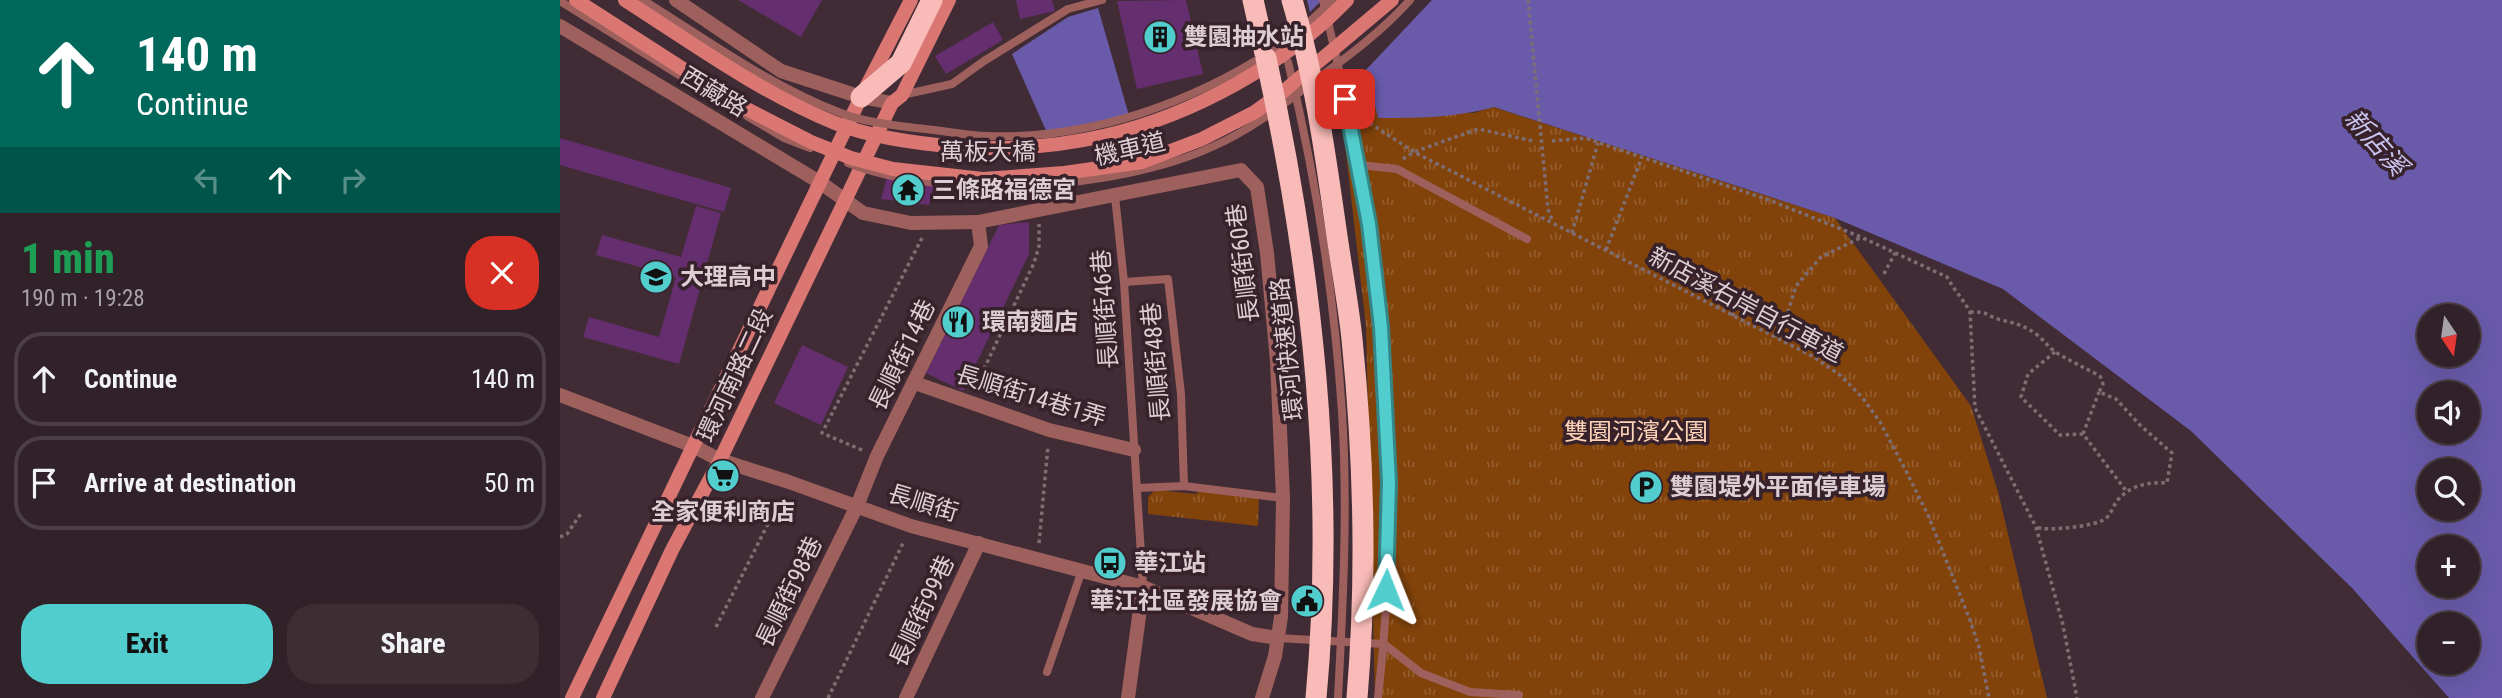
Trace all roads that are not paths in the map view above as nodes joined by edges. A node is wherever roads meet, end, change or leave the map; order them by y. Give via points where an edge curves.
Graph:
1 (576, 0) edge
2 (625, 0) edge
3 (643, 0) edge
4 (676, 0) edge
5 (911, 0) edge
6 (932, 0) edge
7 (949, 0) edge
8 (1102, 0) edge
9 (1253, 0) edge
10 (1292, 0) edge
11 (1323, 0) edge
12 (1333, 0) edge
13 (1347, 0) edge
14 (1392, 0) edge
15 (1410, 0) edge
16 (560, 1) edge
17 (560, 26) edge
18 (1288, 62) dead end
19 (862, 97) junction
20 (897, 99) junction
21 (1360, 165) junction
22 (821, 183) junction
23 (1115, 196) junction
24 (843, 200) junction
25 (978, 222) junction
26 (1527, 239) dead end
27 (1124, 282) junction
28 (915, 383) junction
29 (560, 395) edge
30 (693, 446) junction
31 (1134, 450) junction
32 (720, 460) junction
33 (1184, 486) junction
34 (1137, 488) junction
35 (1283, 498) junction
36 (858, 506) junction
37 (979, 543) junction
38 (1082, 570) junction
39 (1143, 587) junction
40 (1278, 638) junction
41 (1341, 642) junction
42 (1384, 645) junction
43 (1047, 672) dead end
44 (560, 694) edge
45 (1519, 695) dead end
46 (911, 696) edge
47 (570, 698) edge
48 (604, 698) edge
49 (762, 698) edge
50 (1128, 698) edge
51 (1262, 698) edge
52 (1316, 698) edge
53 (1338, 698) edge
54 (1357, 698) edge
55 (1378, 698) edge

1 - 14 street, 萬板大橋, bridge via 740,105 811,142 893,169 983,179 1142,162 1202,139 1255,112
2 - 13 street, 萬板大橋, bridge via 759,85 836,124 906,142 990,149 1095,139 1201,104 1291,52
3 - 12 lane, 機車道, bridge via 765,76 842,114 987,136 1042,135 1093,125 1195,94 1283,44
4 - 19 street via 781,71
5 - 19 street, 環河南路二段
6 - 19 highway via 901,64
7 - 20 street, 環河南路二段
8 - 20 lane via 1068,9 952,84
9 - 52 highway, 環河快速道路, bridge via 1284,140 1313,333 1324,539
10 - 54 highway, bridge via 1322,131 1352,338 1362,528 1363,627
11 - 21 lane, bridge
15 - 16 lane, 機車道, bridge via 1363,44 1259,122 1213,147 1143,171 1059,183 978,187 873,173 784,138
17 - 22 street, 西藏路
18 - 41 lane via 1306,133 1336,346 1344,523
19 - 20 street
19 - 22 street, 環河南路二段
20 - 24 street, 環河南路二段
21 - 26 lane via 1396,169
21 - 42 lane via 1381,327 1389,482
22 - 24 street, 西藏路
22 - 30 street, 環河南路二段
23 - 25 street, 長順街60巷
23 - 27 lane, 長順街46巷
23 - 35 street, 長順街60巷 via 1241,170 1257,187 1277,361
24 - 25 street, 長順街60巷 via 863,214 911,223
24 - 32 street, 環河南路二段
25 - 28 street, 長順街14巷 via 981,246
27 - 31 lane, 長順街46巷
27 - 33 lane, 長順街48巷 via 1168,279 1181,394
28 - 31 street, 長順街14巷1弄 via 1049,430
28 - 36 street, 長順街14巷 via 877,456
29 - 30 street, 長順街
30 - 32 street, 長順街
30 - 47 street, 環河南路二段
31 - 34 lane, 長順街46巷
32 - 36 street, 長順街
32 - 48 street, 環河南路二段 via 672,550
33 - 34 lane
33 - 35 lane
34 - 39 lane, 長順街46巷
35 - 40 street, 長順街60巷
36 - 37 street, 長順街 via 911,526
36 - 49 street, 長順街98巷
37 - 38 street, 長順街
37 - 46 street, 長順街99巷
38 - 39 street, 長順街
38 - 43 lane
39 - 40 street, 長順街 via 1252,634
39 - 50 street
40 - 41 lane
40 - 51 street, 長順街60巷
41 - 42 lane
41 - 53 lane
42 - 45 lane via 1421,673 1470,692
42 - 55 lane
44 - 47 street

